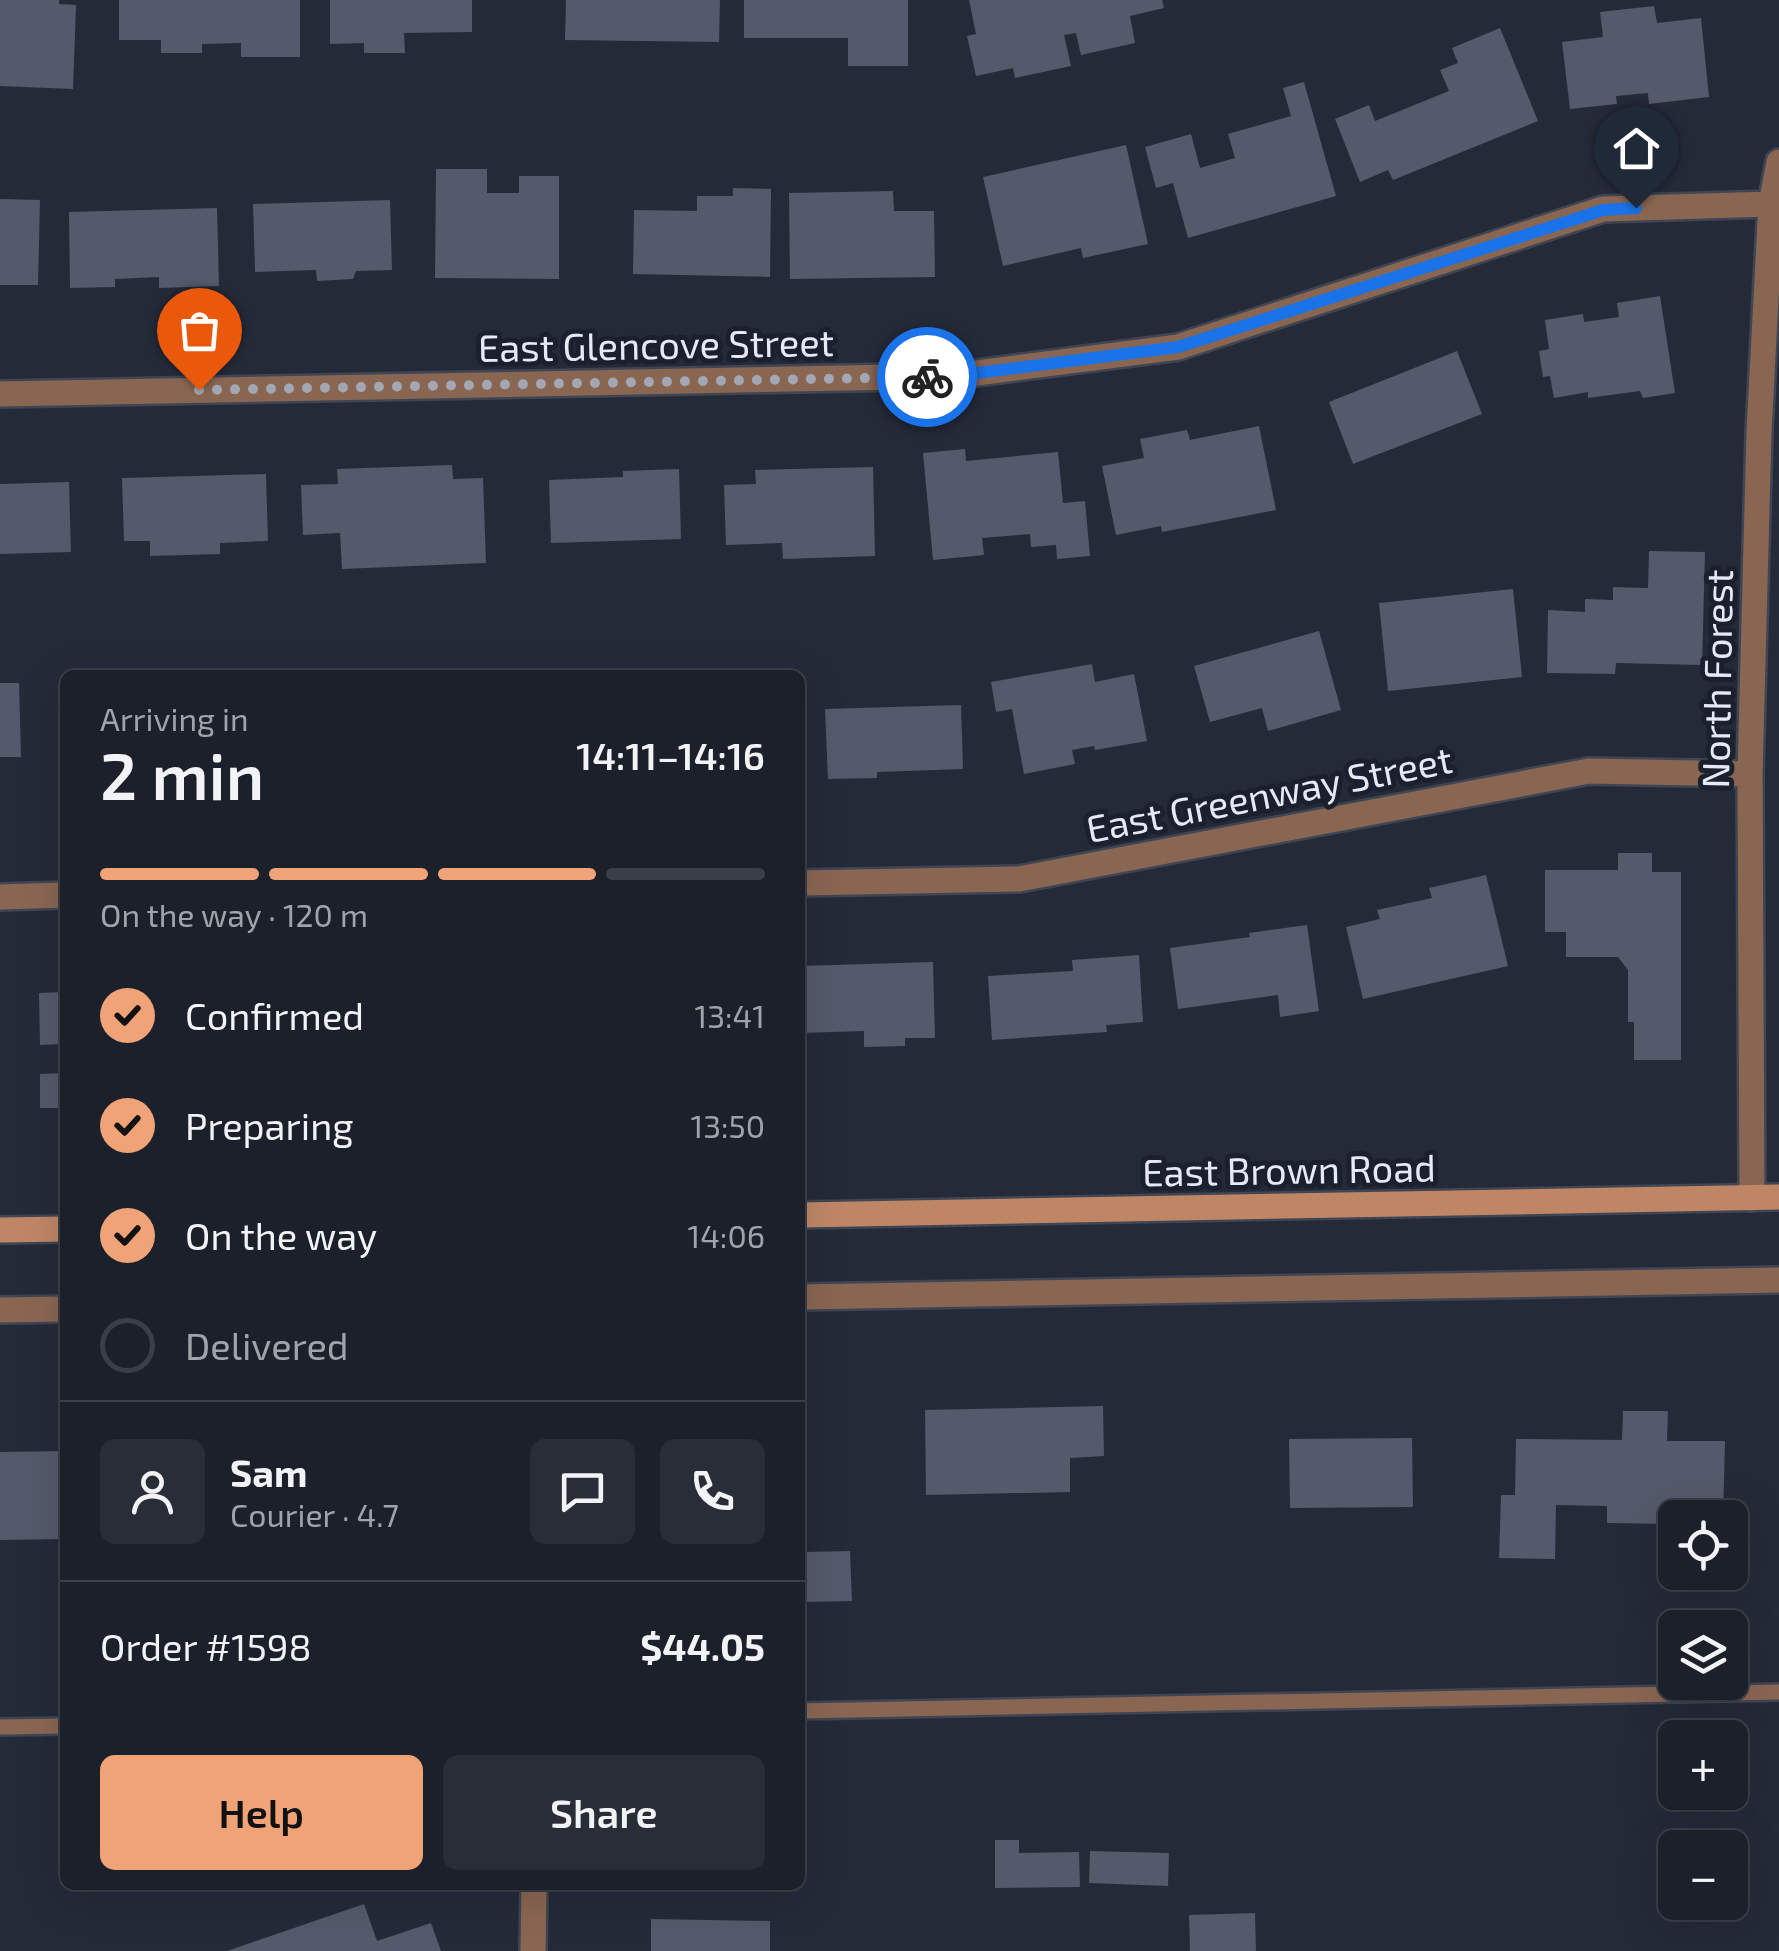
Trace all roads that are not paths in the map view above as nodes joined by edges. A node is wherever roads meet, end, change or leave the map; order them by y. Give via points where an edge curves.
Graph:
1 (1779, 162) edge
2 (1770, 204) junction
3 (0, 394) edge
4 (1769, 431) edge
5 (1750, 774) junction
6 (805, 883) edge
7 (0, 896) edge
8 (60, 896) edge
9 (1779, 1197) edge
10 (1752, 1198) junction
11 (805, 1216) edge
12 (60, 1229) edge
13 (0, 1230) edge
14 (1779, 1280) edge
15 (805, 1296) edge
16 (60, 1308) edge
17 (0, 1310) edge
18 (1779, 1692) edge
19 (805, 1711) edge
20 (60, 1726) edge
21 (0, 1728) edge
22 (534, 1890) edge
23 (534, 1951) edge

1 - 2 street, North Forest
2 - 3 street, East Glencove Street via 1603,210 1178,347 954,376
2 - 4 street, North Forest
4 - 5 street, North Forest
5 - 6 street, East Greenway Street via 1589,771 1019,879
5 - 10 street, North Forest
7 - 8 street
9 - 10 main road, East Brown Road
10 - 11 main road, East Brown Road
12 - 13 main road
14 - 15 street
16 - 17 street
18 - 19 lane
20 - 21 lane
22 - 23 street

